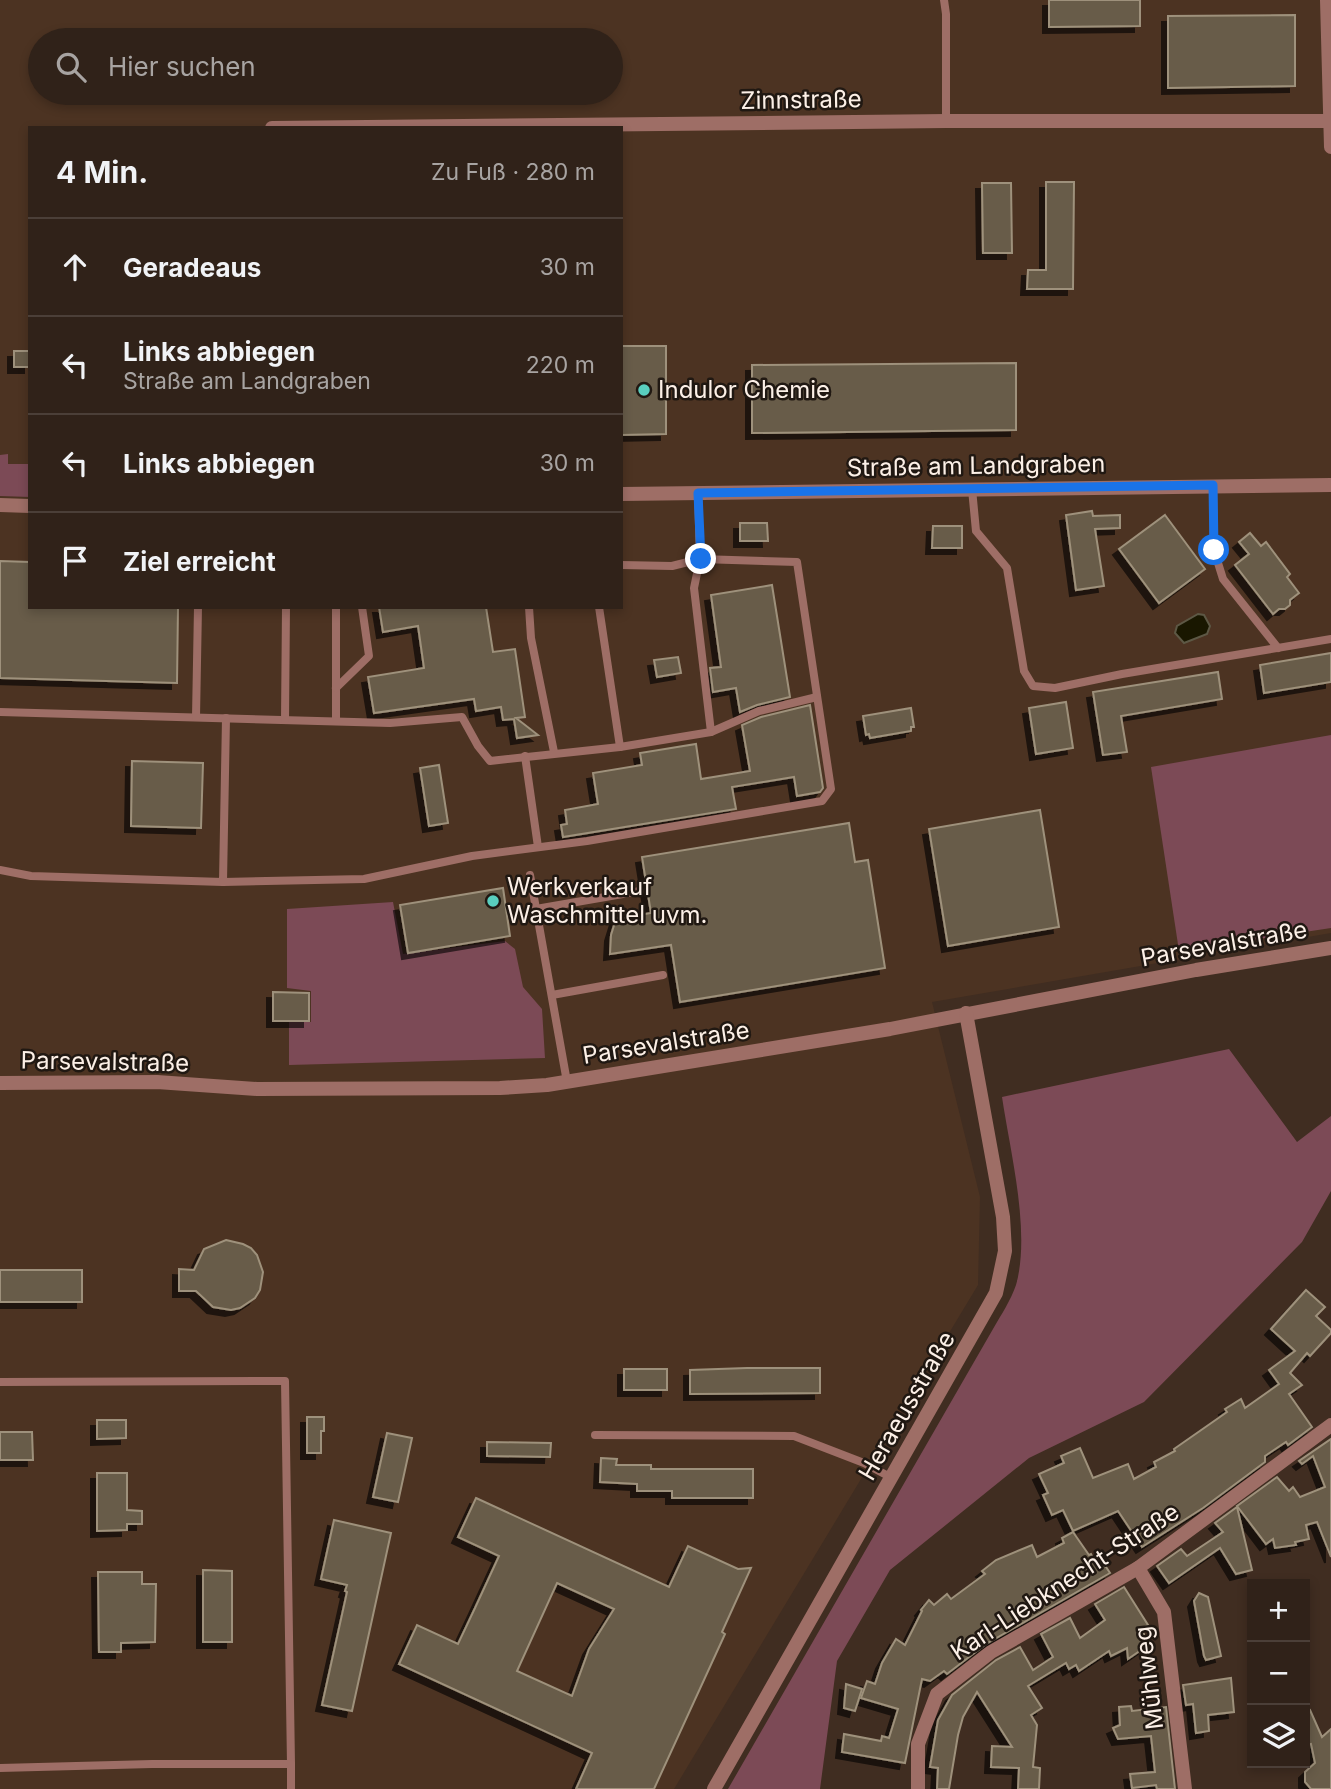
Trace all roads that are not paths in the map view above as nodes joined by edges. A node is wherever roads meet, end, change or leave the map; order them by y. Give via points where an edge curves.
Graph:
1 (944, 0) edge
2 (1327, 0) edge
3 (946, 121) junction
4 (1330, 121) edge
5 (465, 126) edge
6 (1331, 147) edge
7 (1213, 485) junction
8 (1331, 485) edge
9 (972, 489) junction
10 (698, 493) junction
11 (623, 494) edge
12 (0, 505) edge
13 (28, 506) edge
14 (701, 559) junction
15 (623, 565) edge
16 (198, 609) edge
17 (286, 609) edge
18 (336, 609) edge
19 (362, 609) edge
20 (529, 609) edge
21 (599, 609) edge
22 (1331, 639) edge
23 (1278, 648) junction
24 (336, 688) junction
25 (817, 697) junction
26 (0, 712) edge
27 (196, 717) junction
28 (226, 718) junction
29 (285, 720) junction
30 (337, 721) junction
31 (711, 732) junction
32 (620, 747) junction
33 (554, 752) junction
34 (525, 756) junction
35 (538, 847) junction
36 (0, 870) edge
37 (530, 874) dead end
38 (223, 882) junction
39 (640, 891) dead end
40 (536, 909) junction
41 (1331, 947) edge
42 (663, 975) dead end
43 (552, 995) junction
44 (966, 1013) junction
45 (567, 1082) junction
46 (0, 1083) edge
47 (0, 1382) edge
48 (1331, 1425) edge
49 (595, 1435) dead end
50 (892, 1478) junction
51 (1138, 1568) junction
52 (291, 1764) junction
53 (0, 1768) edge
54 (291, 1789) edge
55 (713, 1789) edge
56 (918, 1789) edge
57 (1185, 1789) edge

1 - 3 lane
2 - 4 street
3 - 4 street, Zinnstraße
3 - 5 street, Zinnstraße
4 - 6 street
7 - 8 street, Straße am Landgraben
7 - 9 street, Straße am Landgraben
7 - 23 lane via 1214,550 1223,579
9 - 10 street, Straße am Landgraben
9 - 23 lane via 976,531 1007,568 1024,671 1033,686 1055,688
10 - 11 street, Straße am Landgraben
10 - 14 lane
12 - 13 street
14 - 15 lane via 671,566
14 - 25 lane via 797,562
14 - 31 lane via 694,588
16 - 27 lane
17 - 29 lane
18 - 24 lane
19 - 24 lane via 369,656
20 - 33 lane
21 - 32 lane
22 - 23 lane
24 - 30 lane
25 - 31 lane via 759,710
25 - 35 lane via 831,789 822,801
26 - 27 lane
27 - 28 lane
28 - 29 lane
28 - 38 lane
29 - 30 lane
30 - 34 lane via 390,723 462,717 490,761
31 - 32 lane
32 - 33 lane
33 - 34 lane
34 - 35 lane
35 - 38 lane via 364,879
36 - 38 lane via 31,876
37 - 40 lane
39 - 40 lane
40 - 43 lane
41 - 44 street, Parsevalstraße
42 - 43 lane
43 - 45 lane
44 - 45 street, Parsevalstraße
44 - 50 street, Heraeusstraße via 1003,1217 1001,1279 992,1303
45 - 46 street, Parsevalstraße via 500,1088 257,1090 157,1082
47 - 52 lane via 285,1381
48 - 51 street, Karl-Liebknecht-Straße
49 - 50 lane via 794,1436 864,1462
50 - 55 street, Heraeusstraße
51 - 56 street, Karl-Liebknecht-Straße via 991,1652 937,1694 918,1744
51 - 57 street, Mühlweg via 1164,1612
52 - 53 lane
52 - 54 lane

